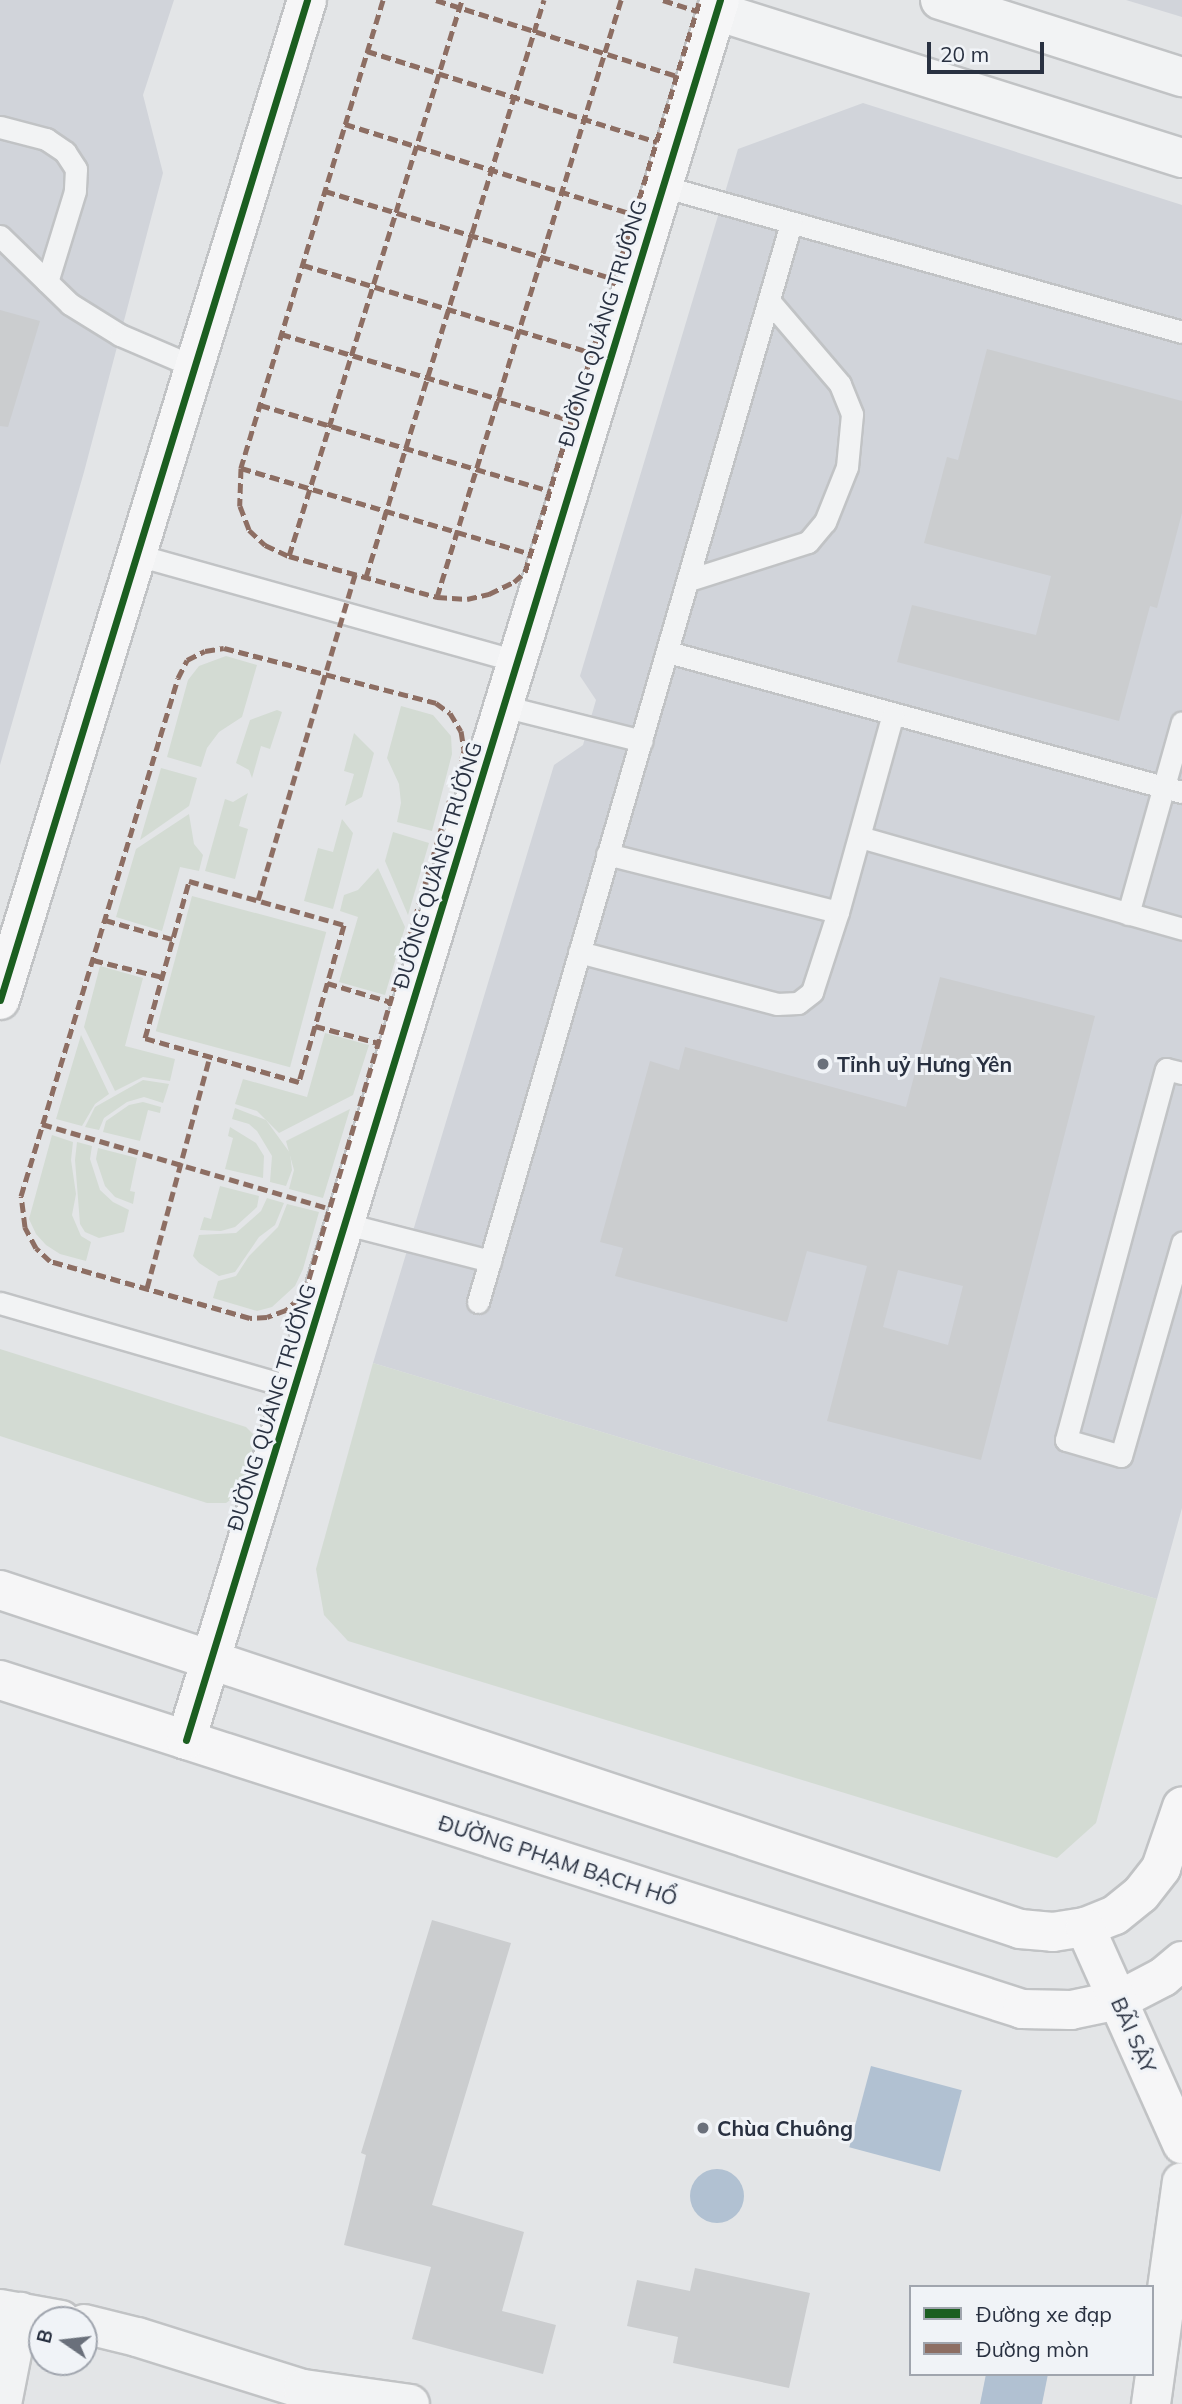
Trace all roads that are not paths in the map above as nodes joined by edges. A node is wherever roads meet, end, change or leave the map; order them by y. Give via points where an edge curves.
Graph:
1 (307, 0) edge
2 (940, 0) edge
3 (718, 6) edge
4 (1182, 78) edge
5 (0, 127) edge
6 (1182, 158) edge
7 (662, 186) junction
8 (791, 223) junction
9 (0, 236) edge
10 (47, 282) junction
11 (769, 301) junction
12 (1182, 332) edge
13 (194, 367) junction
14 (137, 555) junction
15 (688, 580) junction
16 (668, 653) junction
17 (517, 661) junction
18 (503, 706) junction
19 (893, 714) junction
20 (1182, 722) edge
21 (642, 741) junction
22 (1173, 789) edge
23 (860, 837) junction
24 (607, 854) junction
25 (838, 912) junction
26 (1128, 914) junction
27 (1182, 929) edge
28 (579, 952) junction
29 (0, 1000) edge
30 (1182, 1073) edge
31 (346, 1224) junction
32 (1182, 1243) edge
33 (490, 1261) junction
34 (478, 1302) dead end
35 (0, 1303) edge
36 (295, 1388) junction
37 (0, 1590) edge
38 (212, 1661) junction
39 (0, 1681) edge
40 (186, 1740) junction
41 (1182, 1807) edge
42 (1085, 1927) junction
43 (1182, 1961) edge
44 (1119, 2000) junction
45 (1182, 2144) edge
46 (1182, 2182) edge
47 (10, 2310) edge
48 (28, 2314) edge
49 (98, 2328) edge
50 (2, 2404) edge
51 (410, 2404) edge
52 (1151, 2404) edge

1 - 13 street
2 - 4 street
3 - 6 street
3 - 7 street, ĐƯỜNG QUẢNG TRƯỜNG
5 - 10 lane via 46,139 65,152 76,169 75,191
7 - 8 lane
7 - 17 street, ĐƯỜNG QUẢNG TRƯỜNG
8 - 11 lane
8 - 12 lane
9 - 10 lane
10 - 13 lane via 70,304 120,335
11 - 15 lane
11 - 15 lane via 841,384 852,414 847,467 825,522 808,542
13 - 14 street
14 - 17 lane
14 - 29 street
15 - 16 lane
16 - 19 lane
16 - 21 lane
17 - 18 street, ĐƯỜNG QUẢNG TRƯỜNG
18 - 21 lane
18 - 31 street, ĐƯỜNG QUẢNG TRƯỜNG
19 - 22 lane
19 - 23 lane
20 - 22 lane
21 - 24 lane
22 - 26 lane
23 - 25 lane
23 - 26 lane
24 - 25 lane
24 - 28 lane
25 - 28 lane via 811,992 798,1003 777,1004
26 - 27 lane
28 - 33 lane
30 - 32 lane via 1166,1069 1066,1440 1121,1456
31 - 33 lane
31 - 36 street, ĐƯỜNG QUẢNG TRƯỜNG
33 - 34 lane
35 - 36 lane
36 - 38 street, ĐƯỜNG QUẢNG TRƯỜNG
37 - 38 street
38 - 40 street, ĐƯỜNG QUẢNG TRƯỜNG
38 - 42 street via 1020,1929 1053,1932
39 - 40 street, ĐƯỜNG PHẠM BẠCH HỔ
40 - 44 street, ĐƯỜNG PHẠM BẠCH HỔ via 1022,2009 1071,2010
41 - 42 street via 1161,1868 1141,1894 1115,1915
42 - 44 street, BÃI SẬY
43 - 44 street, ĐƯỜNG PHẠM BẠCH HỔ via 1163,1977
44 - 45 street, BÃI SẬY
46 - 52 street
47 - 48 street
47 - 50 street
49 - 51 street via 303,2389

